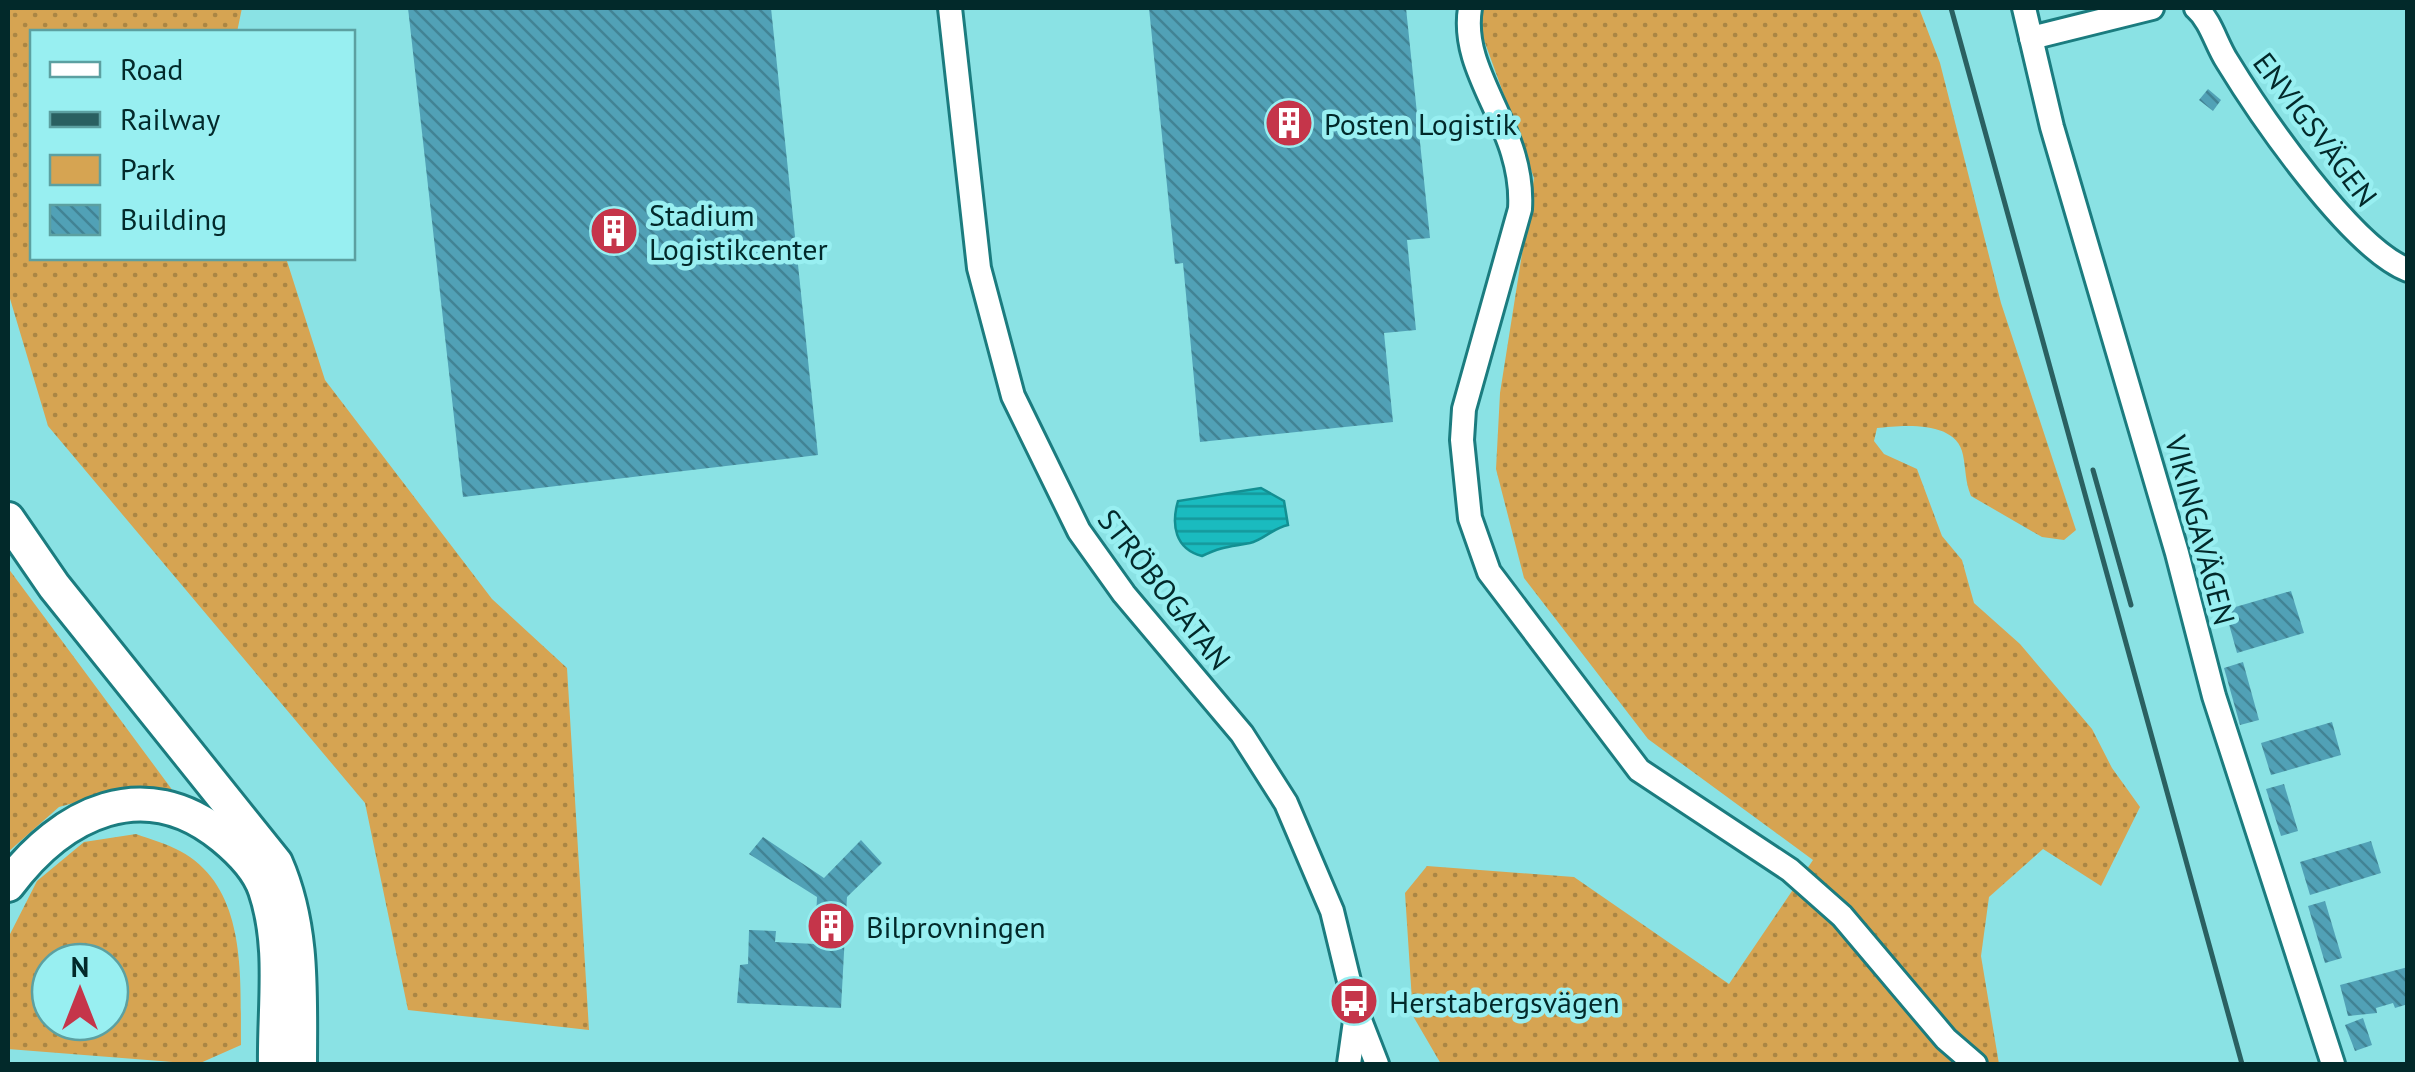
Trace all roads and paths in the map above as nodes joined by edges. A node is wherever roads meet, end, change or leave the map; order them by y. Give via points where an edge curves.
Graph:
1 (950, 8) edge
2 (1470, 8) edge
3 (2024, 8) edge
4 (2152, 8) edge
5 (2196, 8) edge
6 (2031, 38) junction
7 (2408, 270) edge
8 (8, 519) edge
9 (8, 884) edge
10 (1356, 1010) junction
11 (275, 1064) edge
12 (300, 1064) edge
13 (1349, 1064) edge
14 (1377, 1064) edge
15 (1974, 1064) edge
16 (2333, 1064) edge

1 - 10 street, STRÖBOGATAN via 979,268 1013,396 1079,532 1242,734 1286,803 1332,911
2 - 15 street via 1473,56 1510,134 1521,183 1520,209 1464,409 1470,518 1489,572 1639,770 1790,870 1842,916
3 - 6 street, VIKINGAVÄGEN
4 - 6 street
5 - 7 street, ENVIGSVÄGEN via 2258,109 2338,210 2390,263
6 - 16 street, VIKINGAVÄGEN via 2214,696
8 - 12 highway via 54,586 276,862 298,941
9 - 11 highway via 64,826 122,805 166,808 208,825 241,852 276,924
10 - 13 street, STRÖBOGATAN
10 - 14 street, STRÖBOGATAN

